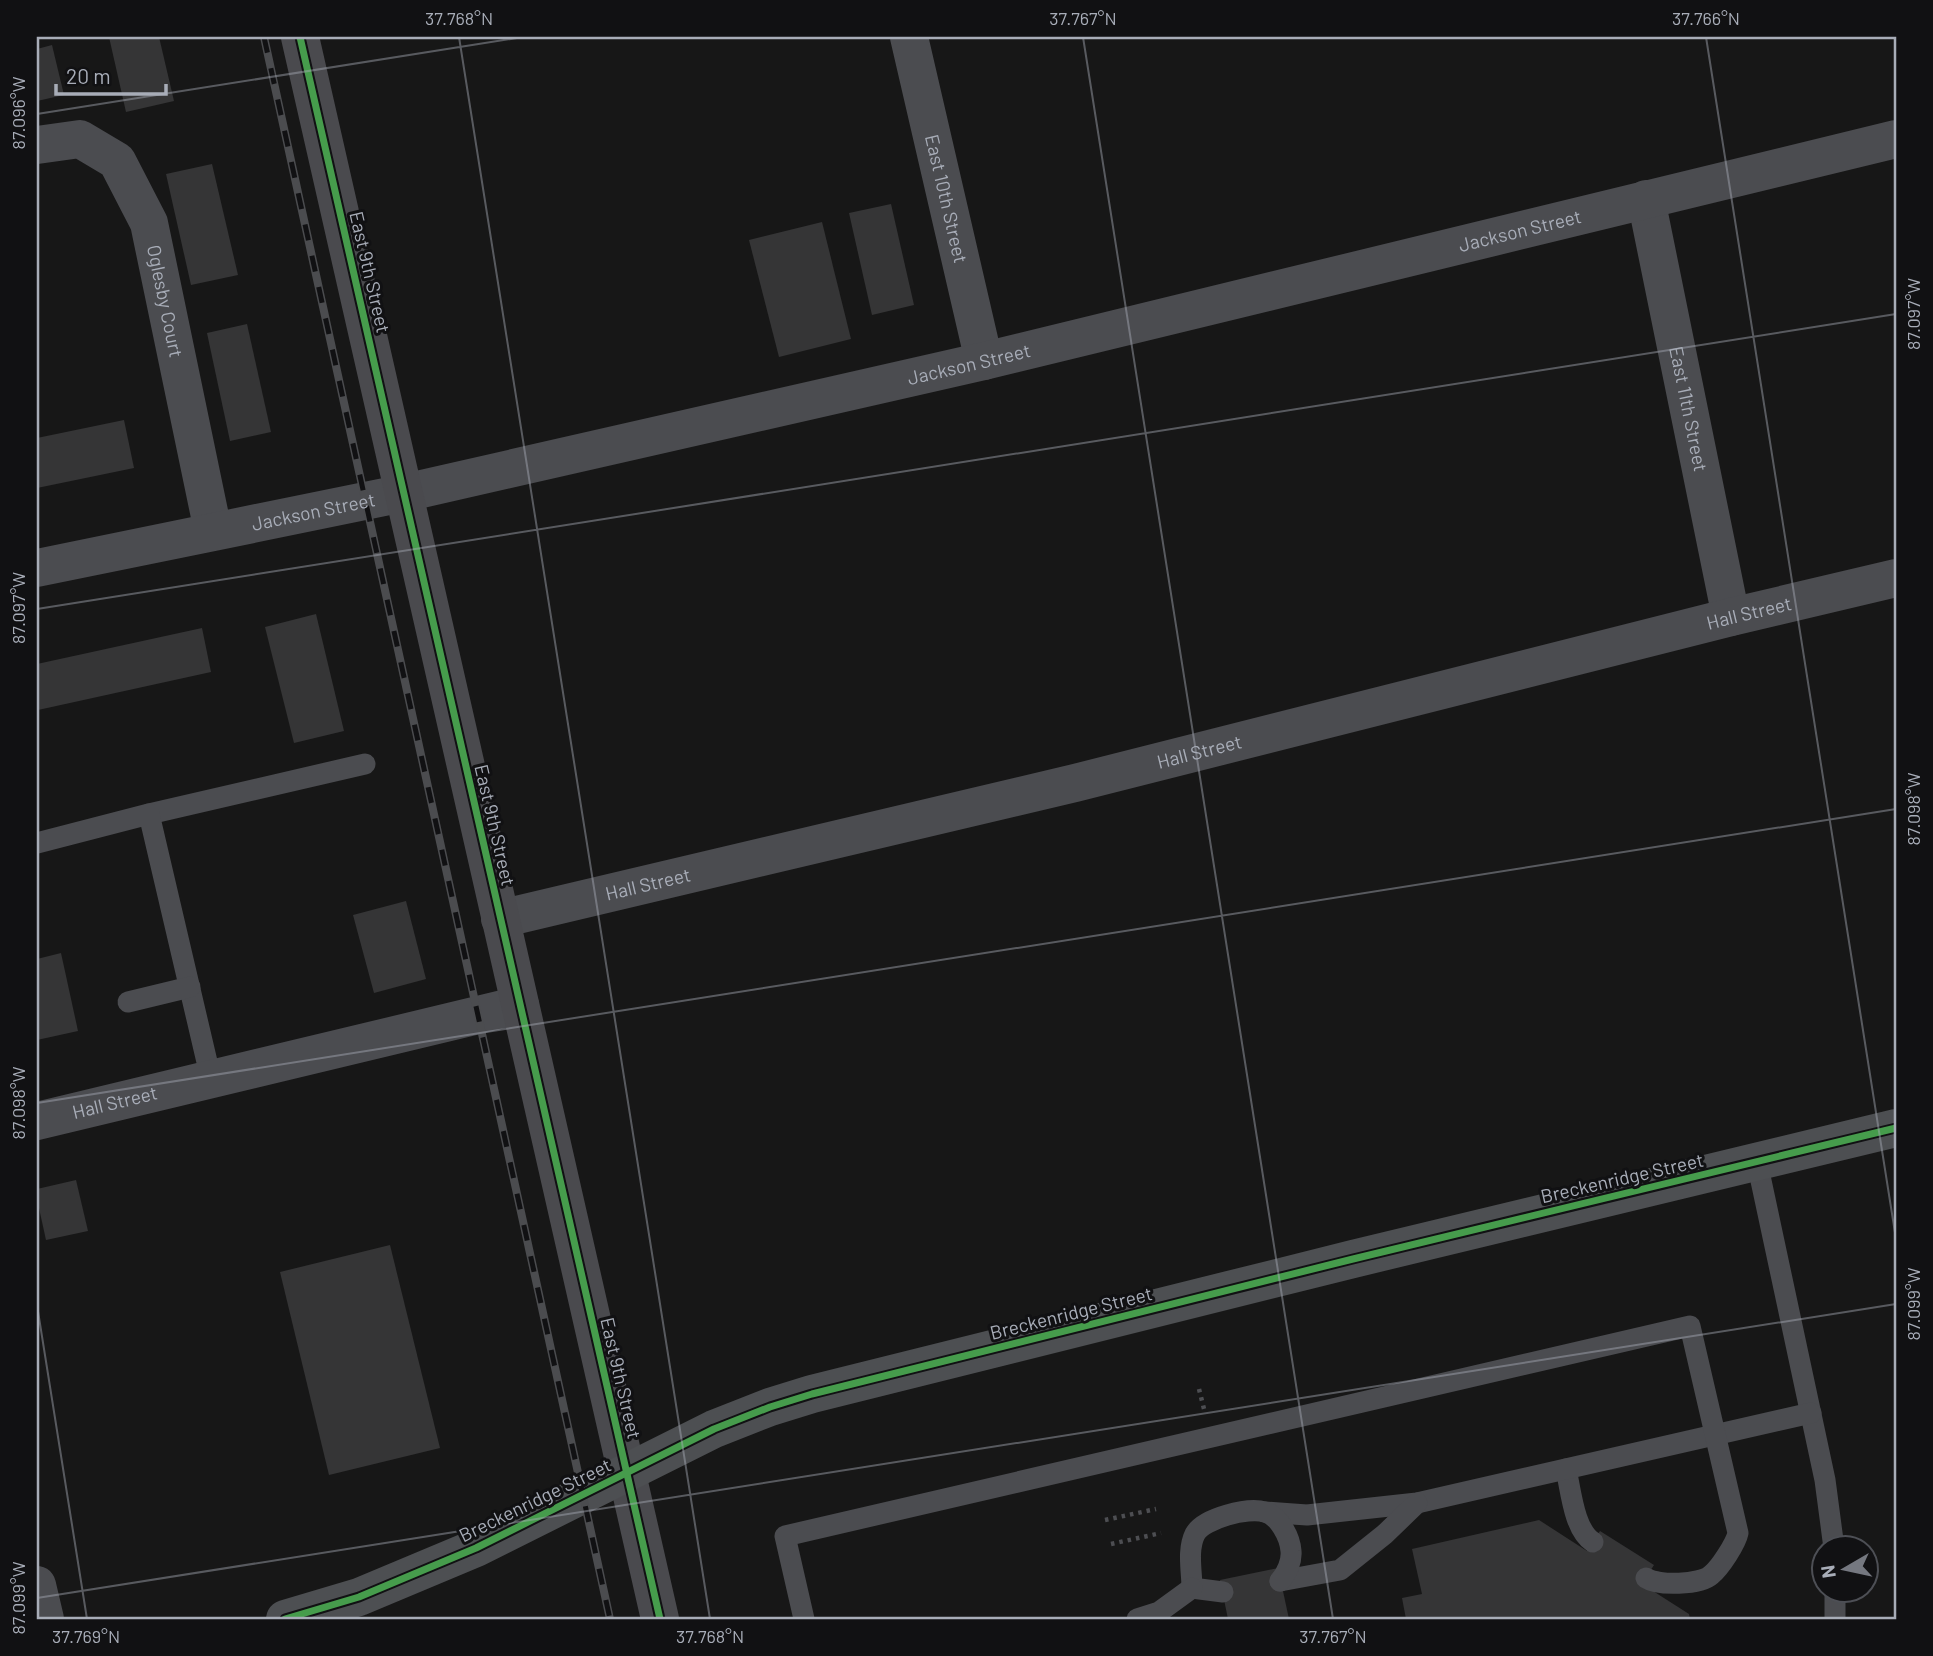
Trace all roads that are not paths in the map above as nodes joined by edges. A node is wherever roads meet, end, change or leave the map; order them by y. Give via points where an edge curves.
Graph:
1 (300, 37) edge
2 (909, 37) edge
3 (1896, 138) edge
4 (37, 145) edge
5 (1646, 199) junction
6 (984, 360) junction
7 (404, 493) junction
8 (213, 531) junction
9 (37, 568) edge
10 (1896, 578) edge
11 (1731, 617) junction
12 (365, 764) dead end
13 (149, 814) junction
14 (37, 842) edge
15 (500, 919) junction
16 (190, 987) junction
17 (128, 1002) dead end
18 (520, 1005) junction
19 (211, 1079) junction
20 (37, 1121) edge
21 (1896, 1128) edge
22 (1758, 1162) junction
23 (1811, 1413) junction
24 (1715, 1435) junction
25 (1566, 1469) junction
26 (626, 1473) junction
27 (1417, 1503) junction
28 (1265, 1511) junction
29 (1832, 1534) edge
30 (1593, 1542) dead end
31 (1646, 1578) dead end
32 (37, 1585) edge
33 (1192, 1588) junction
34 (1223, 1592) dead end
35 (45, 1619) edge
36 (285, 1619) edge
37 (660, 1619) edge
38 (804, 1619) edge
39 (1137, 1619) edge

1 - 7 street, East 9th Street
2 - 6 street, East 10th Street
3 - 5 street, Jackson Street
4 - 8 street, Oglesby Court via 80,139 117,161 149,223
5 - 6 street, Jackson Street
5 - 11 street, East 11th Street
6 - 7 street, Jackson Street
7 - 8 street, Jackson Street
7 - 15 street, East 9th Street
8 - 9 street, Jackson Street
10 - 11 street, Hall Street
11 - 15 street, Hall Street via 1075,783
12 - 13 lane
13 - 14 lane
13 - 16 lane
15 - 18 street, East 9th Street
16 - 17 lane
16 - 19 lane
18 - 19 street, Hall Street
18 - 26 street, East 9th Street
19 - 20 street, Hall Street
21 - 22 main road, Breckenridge Street
22 - 23 lane
22 - 26 main road, Breckenridge Street via 812,1394 714,1429
23 - 24 lane
23 - 29 lane
24 - 25 lane
24 - 31 lane via 1738,1532 1736,1542 1712,1575 1703,1580 1666,1584
24 - 38 lane via 1690,1326 785,1536
25 - 27 lane
25 - 30 lane via 1580,1529
26 - 36 main road, Breckenridge Street via 476,1548 359,1597
26 - 37 street, East 9th Street
27 - 28 lane via 1307,1515
27 - 28 lane via 1340,1570 1280,1581 1291,1550 1278,1520
28 - 33 lane via 1224,1515 1203,1525 1191,1550
32 - 35 street
33 - 34 lane
33 - 39 lane via 1159,1612

